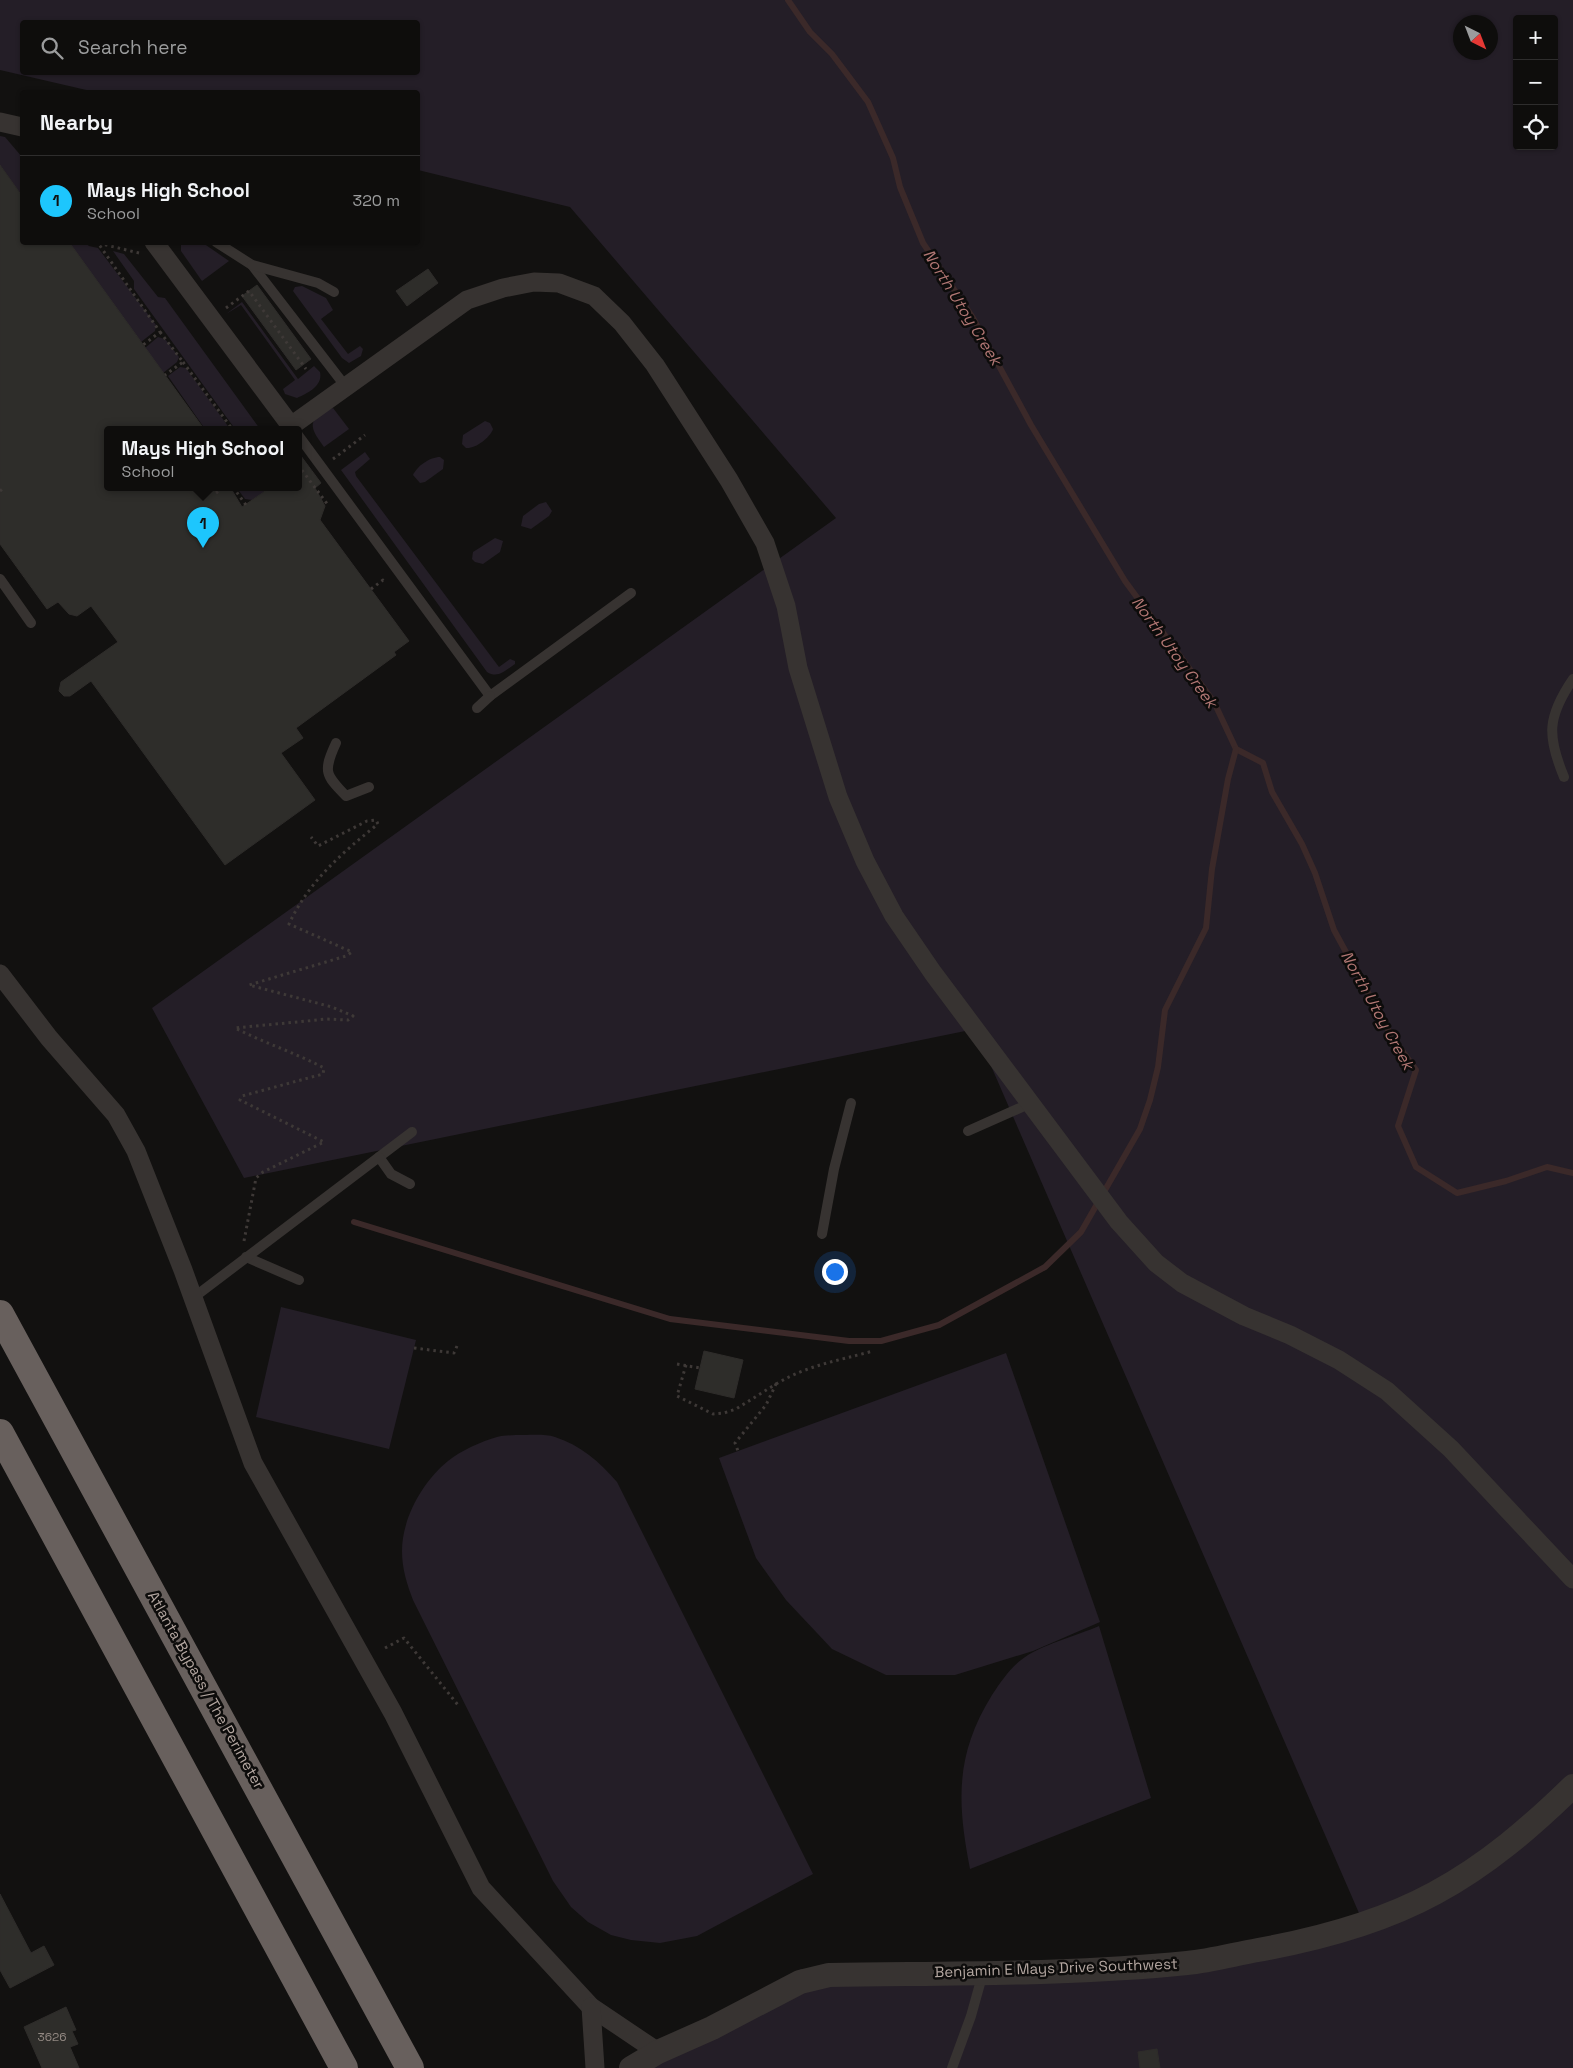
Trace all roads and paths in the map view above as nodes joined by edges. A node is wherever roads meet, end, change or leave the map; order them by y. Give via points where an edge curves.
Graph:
1 (0, 122) edge
2 (20, 126) edge
3 (99, 245) edge
4 (107, 245) edge
5 (221, 245) edge
6 (150, 250) edge
7 (252, 265) junction
8 (334, 292) dead end
9 (223, 310) dead end
10 (160, 332) junction
11 (143, 345) dead end
12 (182, 362) junction
13 (306, 370) dead end
14 (165, 375) dead end
15 (346, 387) junction
16 (230, 426) edge
17 (291, 426) edge
18 (299, 426) edge
19 (365, 435) dead end
20 (302, 441) edge
21 (332, 460) dead end
22 (5, 487) dead end
23 (0, 491) edge
24 (219, 491) edge
25 (236, 491) edge
26 (216, 493) dead end
27 (246, 505) dead end
28 (0, 579) edge
29 (371, 589) dead end
30 (391, 589) dead end
31 (631, 592) dead end
32 (31, 623) dead end
33 (1573, 680) edge
34 (490, 696) junction
35 (477, 708) dead end
36 (336, 743) dead end
37 (1564, 777) dead end
38 (369, 787) dead end
39 (311, 837) dead end
40 (0, 974) edge
41 (851, 1103) dead end
42 (1031, 1103) junction
43 (968, 1131) dead end
44 (412, 1132) dead end
45 (379, 1157) junction
46 (410, 1184) dead end
47 (822, 1234) dead end
48 (246, 1257) junction
49 (299, 1280) dead end
50 (193, 1298) junction
51 (0, 1314) edge
52 (457, 1346) dead end
53 (414, 1348) dead end
54 (873, 1351) dead end
55 (678, 1364) dead end
56 (686, 1366) junction
57 (700, 1368) dead end
58 (776, 1384) junction
59 (0, 1433) edge
60 (738, 1451) dead end
61 (1573, 1579) edge
62 (385, 1648) dead end
63 (458, 1705) dead end
64 (1573, 1786) edge
65 (983, 1972) junction
66 (592, 2007) junction
67 (658, 2052) junction
68 (344, 2068) edge
69 (410, 2068) edge
70 (595, 2068) edge
71 (632, 2068) edge
72 (952, 2068) edge

1 - 2 street
3 - 10 path
4 - 6 path via 134,251
5 - 7 lane
6 - 17 street
7 - 8 lane via 318,283
7 - 15 lane
9 - 13 path via 249,291
10 - 11 path
10 - 12 path
12 - 14 path
12 - 16 path
15 - 18 street
15 - 42 street via 467,300 503,288 534,282 559,283 594,296 622,323 655,365 765,542 786,606 798,668 838,797 894,916
19 - 21 path
20 - 34 lane
22 - 23 path
24 - 26 path
25 - 27 path
28 - 32 lane
29 - 30 path via 384,580
31 - 34 lane
33 - 37 lane via 1552,720 1553,750
34 - 35 lane
36 - 38 lane via 327,762 330,781 346,796
39 - 48 path via 318,846 367,821 376,820 378,824 311,886 289,924 352,952 249,985 332,1007 353,1016 348,1020 235,1028 324,1068 324,1074 242,1096 240,1100 324,1142 256,1178 242,1254
40 - 50 street via 48,1038 116,1115 136,1151
41 - 47 lane via 834,1168
42 - 43 lane
42 - 61 street via 1119,1222 1156,1263 1182,1283 1339,1360 1387,1391 1451,1449
44 - 45 lane
45 - 46 lane via 391,1174
45 - 48 lane
48 - 49 lane
48 - 50 lane
50 - 66 street via 253,1463 393,1713 481,1888
51 - 69 highway, Atlanta Bypass / The Perimeter
52 - 53 path via 454,1353
54 - 58 path via 812,1366
55 - 56 path
56 - 57 path
56 - 58 path via 677,1396 713,1414 736,1409
58 - 60 path via 766,1405 735,1443
59 - 68 highway
62 - 63 path via 404,1638
64 - 65 street, Benjamin E Mays Drive Southwest via 1536,1822 1485,1863 1434,1894 1383,1917 1310,1941 1189,1963
65 - 67 street, Benjamin E Mays Drive Southwest via 829,1976 800,1982
65 - 72 lane
66 - 67 street
66 - 70 street
67 - 71 street, Benjamin E Mays Drive Southwest

